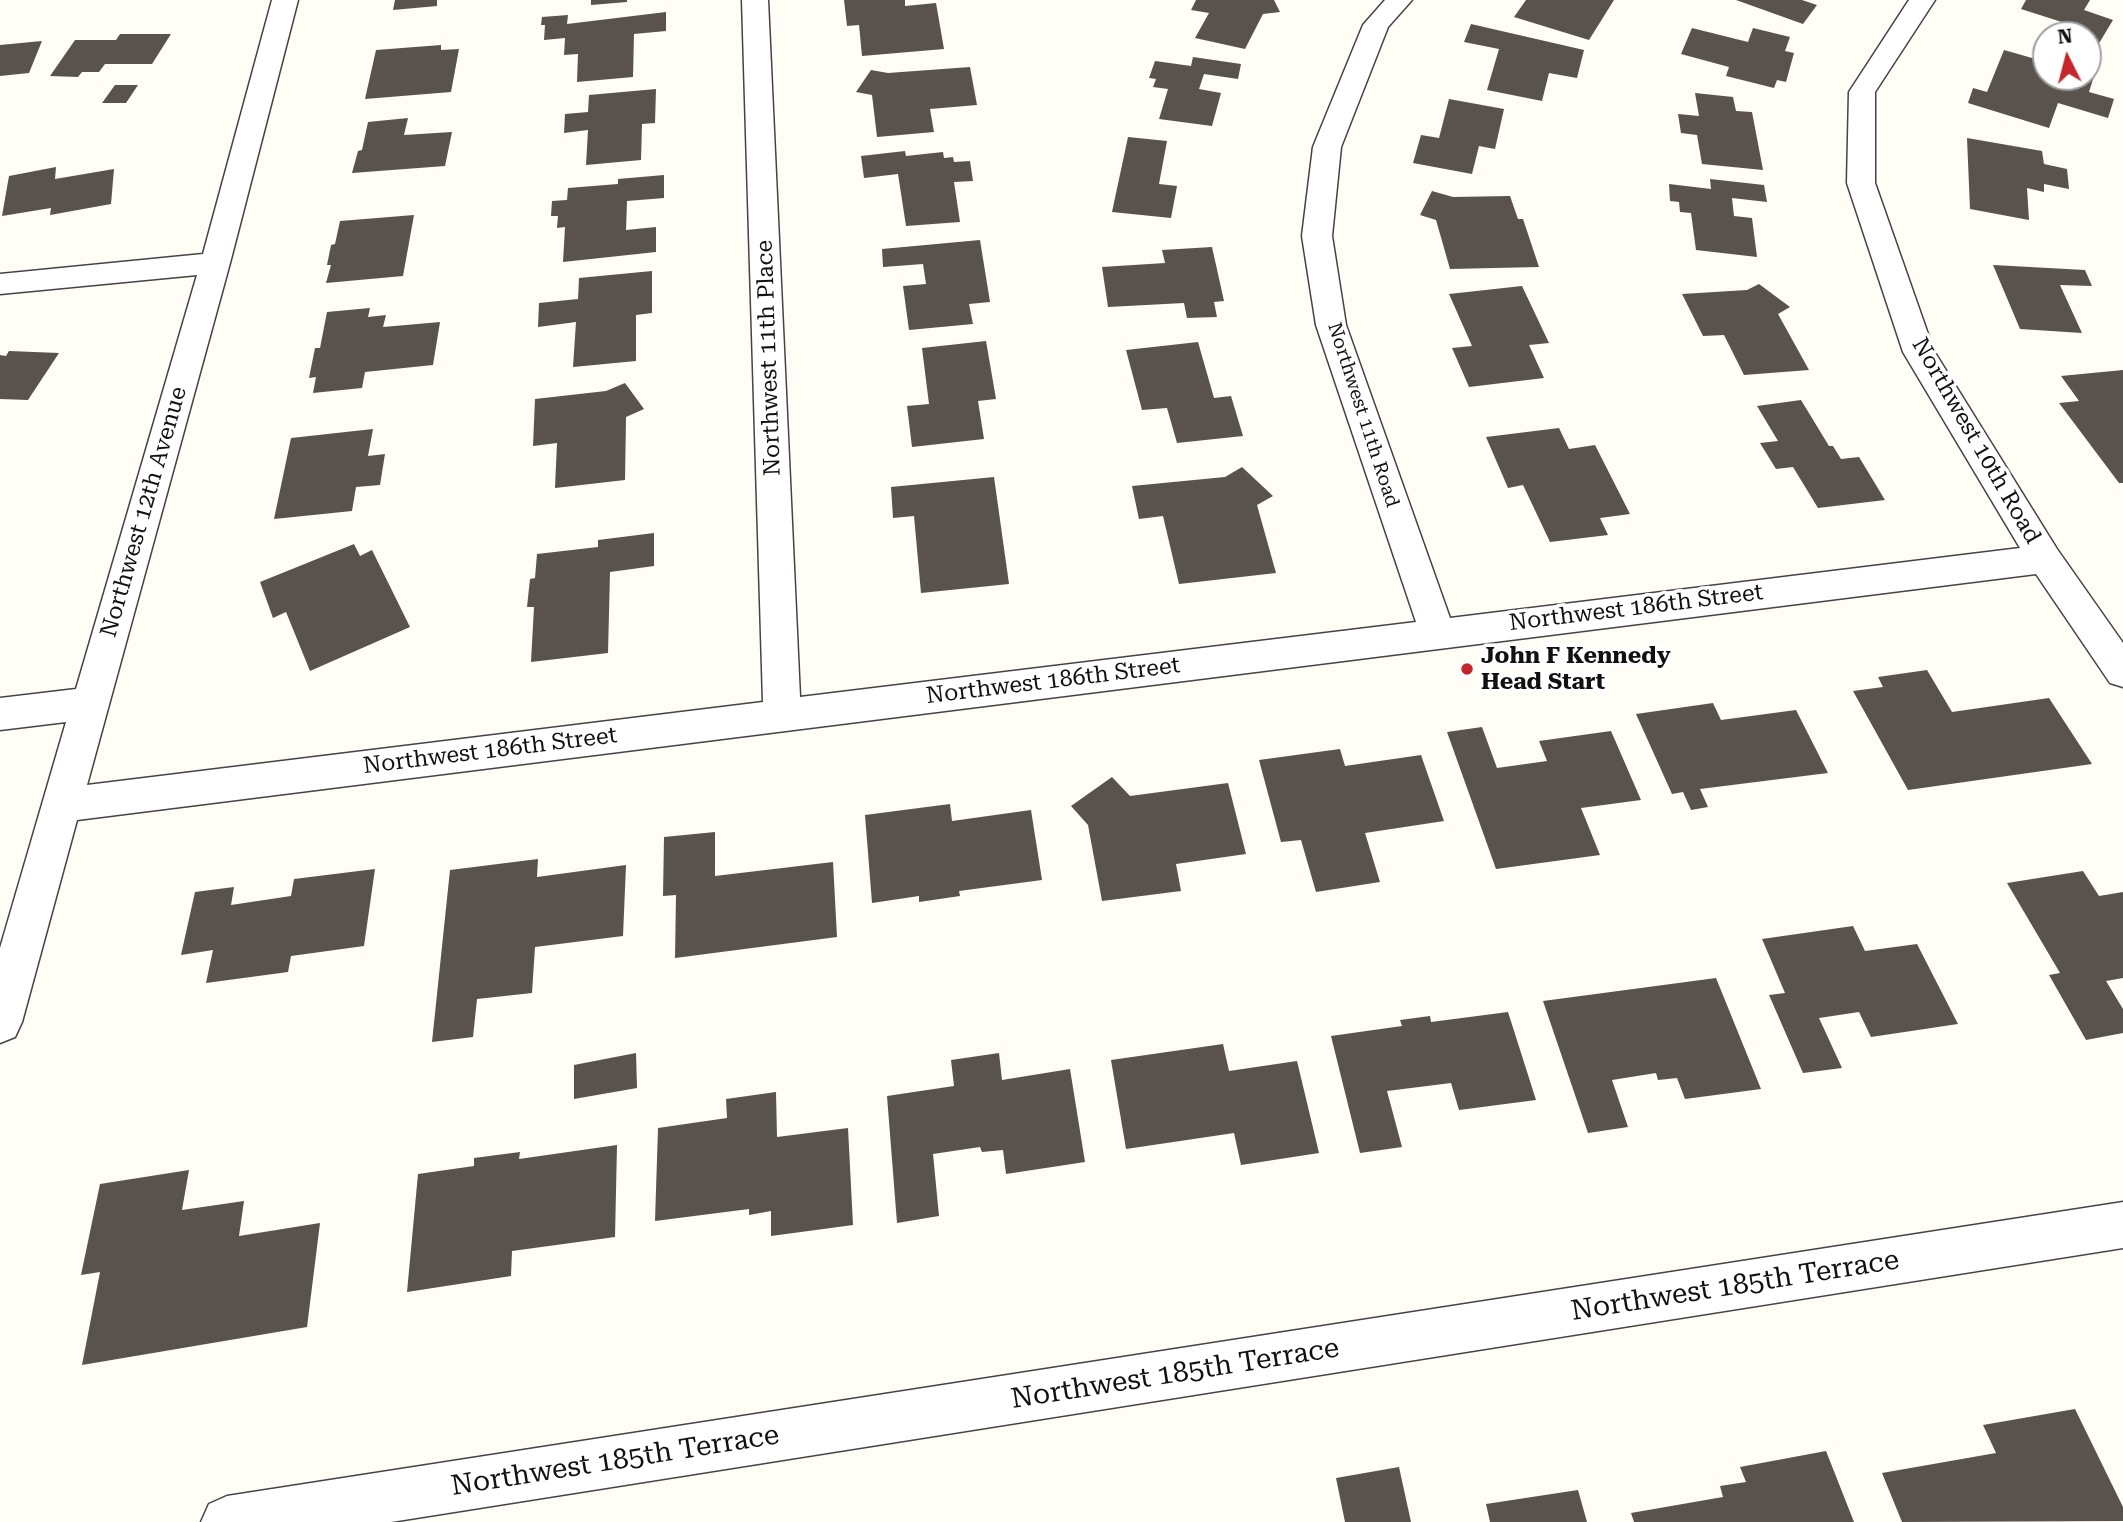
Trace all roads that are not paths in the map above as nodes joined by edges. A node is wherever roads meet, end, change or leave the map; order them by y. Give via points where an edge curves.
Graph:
1 (285, 0) edge
2 (755, 0) edge
3 (1399, 0) edge
4 (1922, 0) edge
5 (215, 263) junction
6 (0, 284) edge
7 (2045, 559) junction
8 (1437, 632) junction
9 (2123, 672) edge
10 (89, 704) junction
11 (0, 714) edge
12 (782, 715) junction
13 (61, 805) junction
14 (0, 1022) edge
15 (2123, 1225) edge
16 (227, 1522) edge

1 - 5 street, Northwest 12th Avenue
2 - 12 street, Northwest 11th Place
3 - 8 street, Northwest 11th Road via 1376,25 1327,147 1317,236 1331,325
4 - 7 street, Northwest 10th Road via 1862,92 1861,183 1919,352
5 - 6 street
5 - 10 street, Northwest 12th Avenue
7 - 8 street, Northwest 186th Street
7 - 9 street, Northwest 10th Road
8 - 12 street, Northwest 186th Street
10 - 11 street
10 - 13 street, Northwest 12th Avenue
12 - 13 street, Northwest 186th Street
13 - 14 street, Northwest 12th Avenue
15 - 16 street, Northwest 185th Terrace

